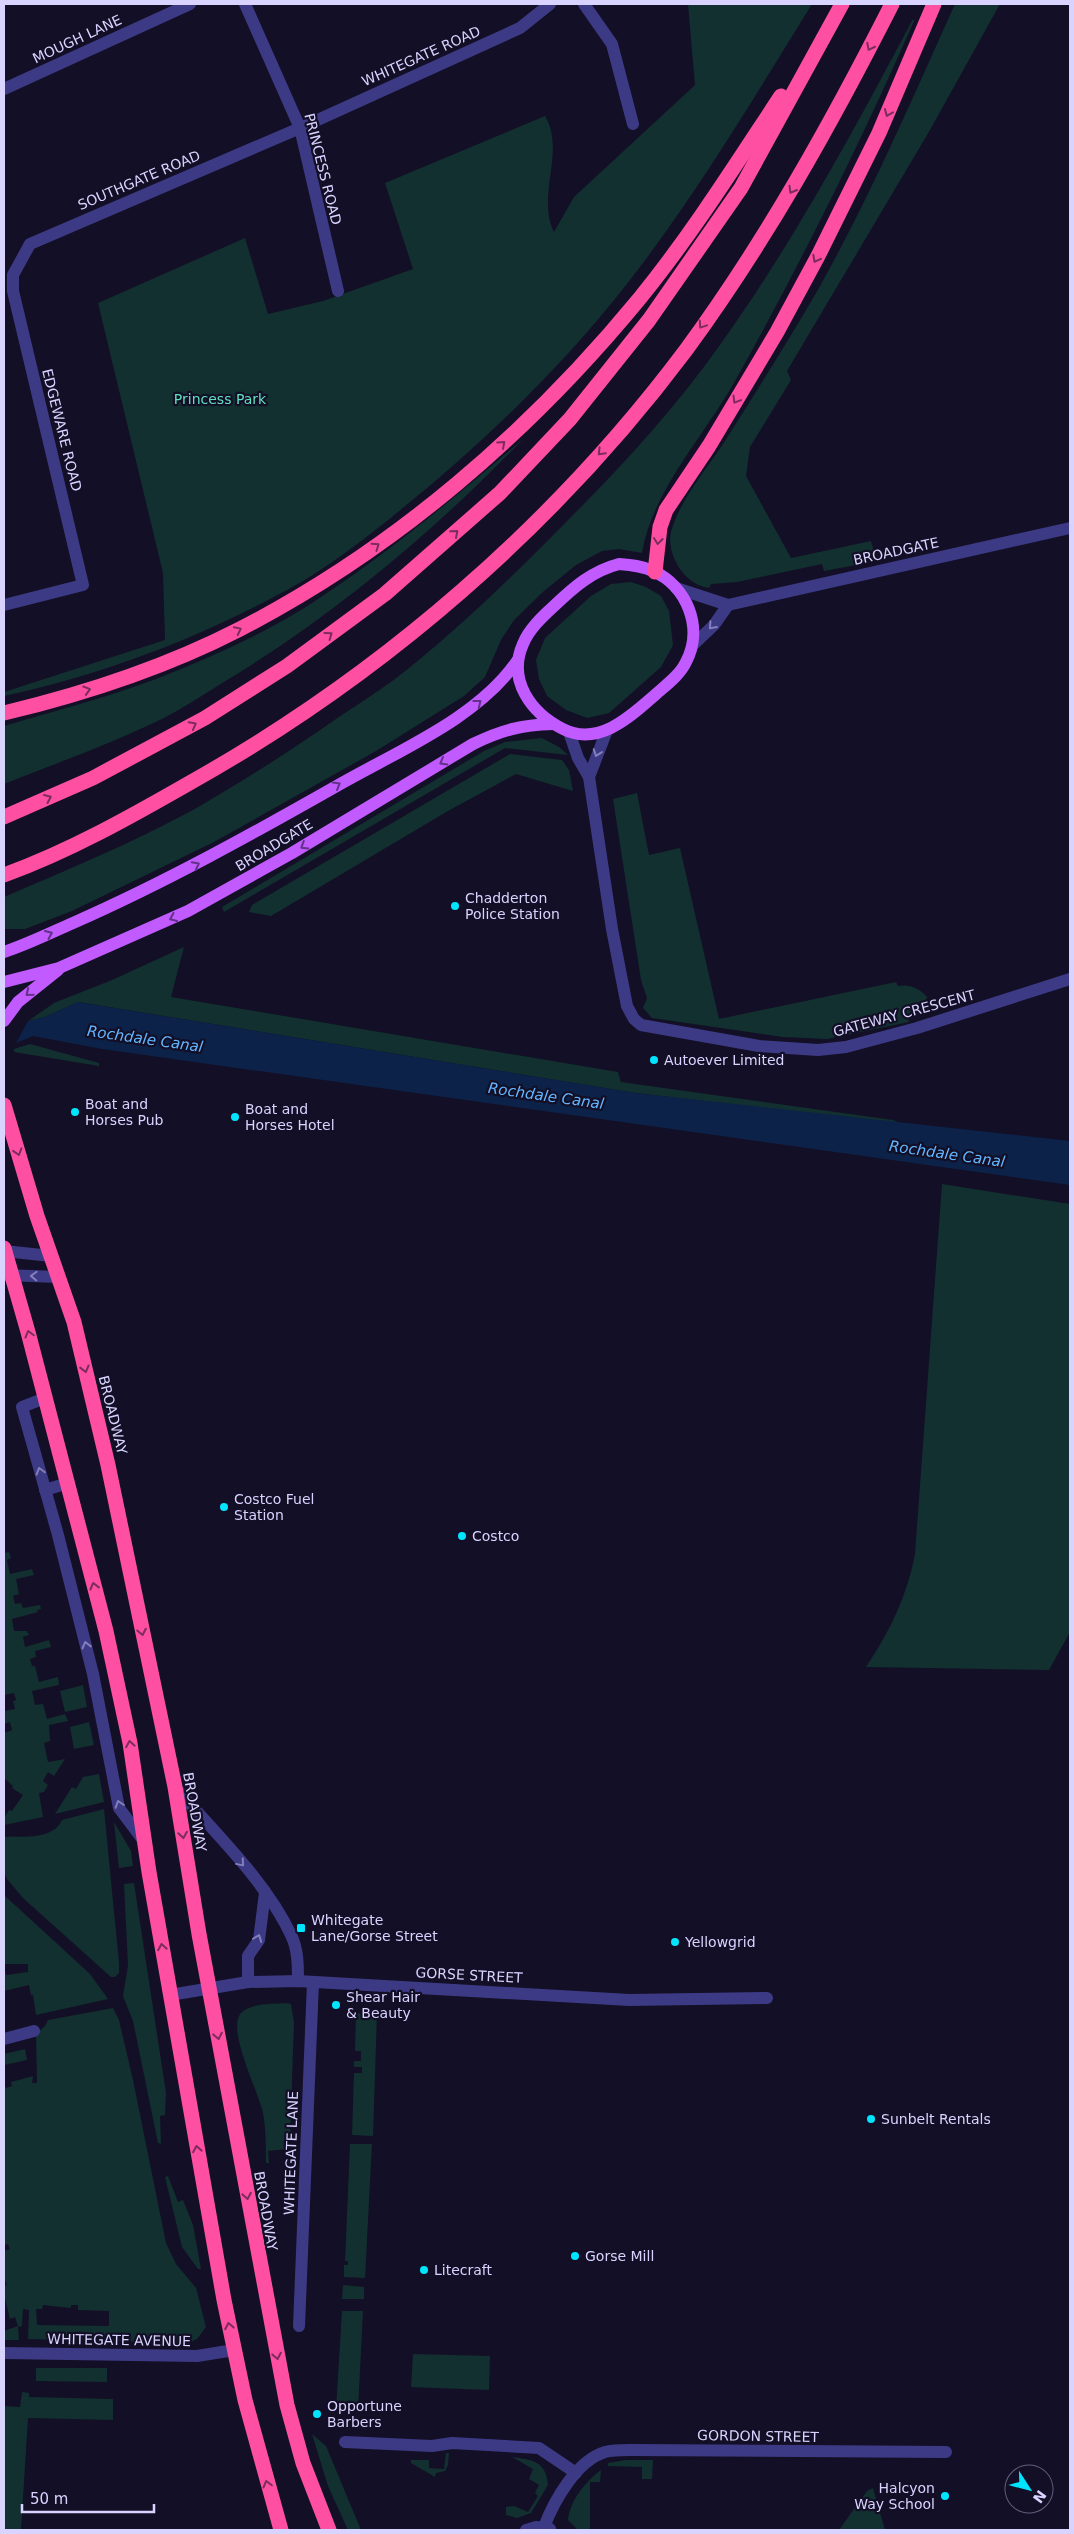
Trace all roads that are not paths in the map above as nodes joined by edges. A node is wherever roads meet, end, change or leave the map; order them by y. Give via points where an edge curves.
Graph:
1 (190, 4) edge
2 (245, 4) edge
3 (550, 4) edge
4 (584, 4) edge
5 (892, 4) edge
6 (934, 4) edge
7 (839, 9) edge
8 (4, 89) edge
9 (633, 124) dead end
10 (300, 128) junction
11 (13, 282) joint
12 (338, 291) dead end
13 (1070, 528) edge
14 (655, 572) junction
15 (676, 588) junction
16 (4, 605) edge
17 (728, 605) junction
18 (693, 645) junction
19 (517, 661) junction
20 (4, 713) edge
21 (553, 724) junction
22 (607, 730) junction
23 (569, 732) junction
24 (589, 777) junction
25 (4, 817) edge
26 (4, 875) edge
27 (4, 952) edge
28 (60, 968) junction
29 (1070, 979) edge
30 (4, 982) edge
31 (4, 1021) edge
32 (4, 1105) edge
33 (4, 1250) edge
34 (50, 1256) junction
35 (7, 1275) edge
36 (58, 1277) junction
37 (44, 1398) junction
38 (68, 1484) junction
39 (45, 1490) junction
40 (175, 1787) junction
41 (146, 1844) junction
42 (265, 1893) junction
43 (298, 1981) junction
44 (248, 1982) junction
45 (313, 1982) junction
46 (209, 1988) junction
47 (170, 1995) junction
48 (767, 1998) dead end
49 (34, 2031) dead end
50 (4, 2039) edge
51 (299, 2326) dead end
52 (234, 2350) junction
53 (4, 2353) edge
54 (344, 2442) dead end
55 (946, 2452) dead end
56 (576, 2473) junction
57 (326, 2528) edge
58 (548, 2529) edge
59 (281, 2530) edge
60 (526, 2530) edge

1 - 8 street, MOUGH LANE
2 - 10 street, PRINCESS ROAD
3 - 10 street, WHITEGATE ROAD via 520,28
4 - 9 street via 612,44
5 -> 26 highway via 836,114 777,214 686,349 613,440 508,550 416,629 247,751 124,820
6 -> 14 highway via 879,133 818,256 709,446 666,510 660,527
20 -> 7 highway via 99,686 239,630 345,568 405,526 462,479 570,377 640,298 690,232
25 -> 7 highway via 93,778 205,718 270,676 385,594 500,494 570,419 665,296 740,188
10 - 11 street, SOUTHGATE ROAD via 30,244 13,275
10 - 12 street, PRINCESS ROAD
11 - 16 street, EDGEWARE ROAD via 83,585
13 - 17 street, BROADGATE
14 - 15 main road, BROADGATE
14 - 19 main road, BROADGATE via 619,564 602,569 574,586 537,622 523,642
15 - 17 street, BROADGATE
15 - 18 main road, BROADGATE via 691,613
17 -> 18 street, BROADGATE via 714,625
18 - 22 main road, BROADGATE via 686,663 672,680 626,721
19 - 21 main road, BROADGATE via 522,691 527,700 537,713
27 -> 19 main road, BROADGATE via 124,901 208,858 448,723 488,696
21 - 23 main road, BROADGATE
21 -> 28 main road, BROADGATE via 524,725 499,731 214,897
22 - 23 main road, BROADGATE via 591,735
22 -> 24 street, GATEWAY CRESCENT
23 - 24 street, GATEWAY CRESCENT
24 - 29 street, GATEWAY CRESCENT via 627,1006 641,1025 759,1046 818,1050 846,1047
28 - 30 main road, BROADGATE
28 -> 31 main road via 18,1002
32 -> 34 highway, BROADWAY
33 - 34 street
33 - 35 highway
34 - 36 highway, BROADWAY
36 -> 35 street
37 -> 35 highway via 26,1323
36 -> 40 highway, BROADWAY via 74,1322 108,1465
37 - 38 highway
39 -> 37 street via 22,1407
38 - 39 street
41 -> 38 highway via 128,1734 106,1631
41 -> 39 street via 119,1808 93,1674
40 -> 42 street
40 -> 46 highway, BROADWAY
47 -> 41 highway
42 - 43 street via 292,1936
44 -> 42 street via 248,1956 259,1940
43 - 44 street, GORSE STREET
43 - 45 street, GORSE STREET
44 - 46 street, GORSE STREET
45 - 48 street, GORSE STREET via 629,2000
45 - 51 street, WHITEGATE LANE
46 - 47 street, GORSE STREET
46 -> 57 highway, BROADWAY via 287,2405 302,2463
52 -> 47 highway
49 - 50 street
52 - 53 street, WHITEGATE AVENUE via 197,2356
59 -> 52 highway via 270,2498
54 - 56 street via 539,2448
55 - 56 street, GORDON STREET via 629,2450 605,2452 589,2460
56 - 58 street, GORDON STREET via 550,2513
58 - 60 street

